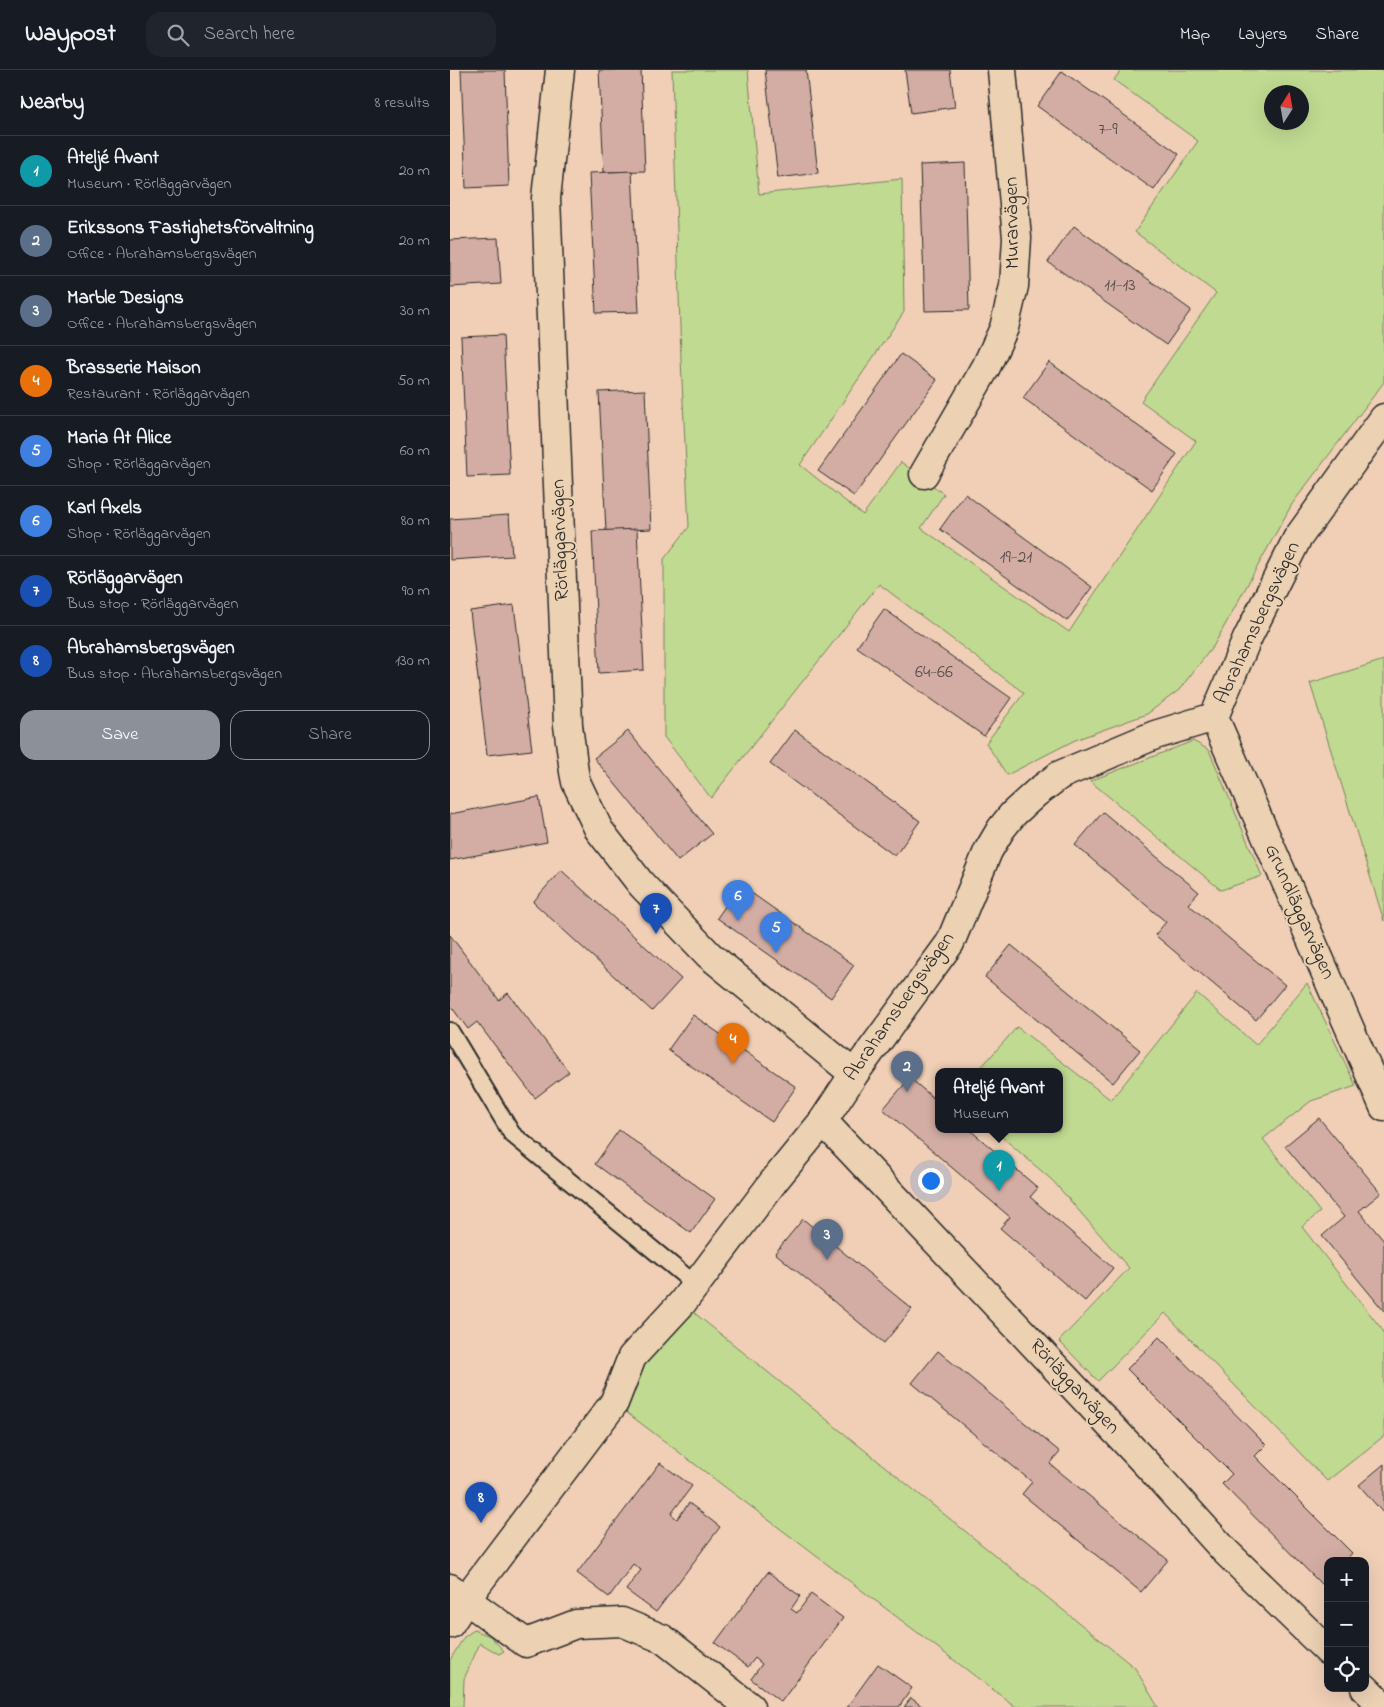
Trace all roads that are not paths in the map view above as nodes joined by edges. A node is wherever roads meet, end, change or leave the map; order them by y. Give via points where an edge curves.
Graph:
1 (560, 70) edge
2 (1002, 70) edge
3 (1384, 418) edge
4 (924, 474) dead end
5 (1214, 717) junction
6 (450, 1031) edge
7 (854, 1074) junction
8 (1384, 1107) edge
9 (822, 1121) junction
10 (696, 1285) junction
11 (458, 1594) edge
12 (450, 1624) edge
13 (1324, 1647) edge
14 (1369, 1692) edge
15 (750, 1707) edge
16 (1384, 1707) edge

1 - 7 street, Rörläggarvägen via 546,198 568,725 576,782 599,830 641,884 708,955
2 - 4 street, Murarvägen via 1018,238 1014,286 1004,328 986,366
3 - 5 street, Abrahamsbergsvägen via 1297,539 1247,639
5 - 7 street, Abrahamsbergsvägen via 1154,735 1060,775 1013,814 988,851 950,943
5 - 8 street, Grundläggarvägen
6 - 10 lane via 512,1134
7 - 9 street, Abrahamsbergsvägen
9 - 10 street, Abrahamsbergsvägen
9 - 13 street, Rörläggarvägen via 1225,1551
10 - 11 street, Abrahamsbergsvägen via 632,1357 614,1403
11 - 12 street, Abrahamsbergsvägen
11 - 15 street via 526,1643 576,1624 622,1622 663,1639
14 - 16 street

